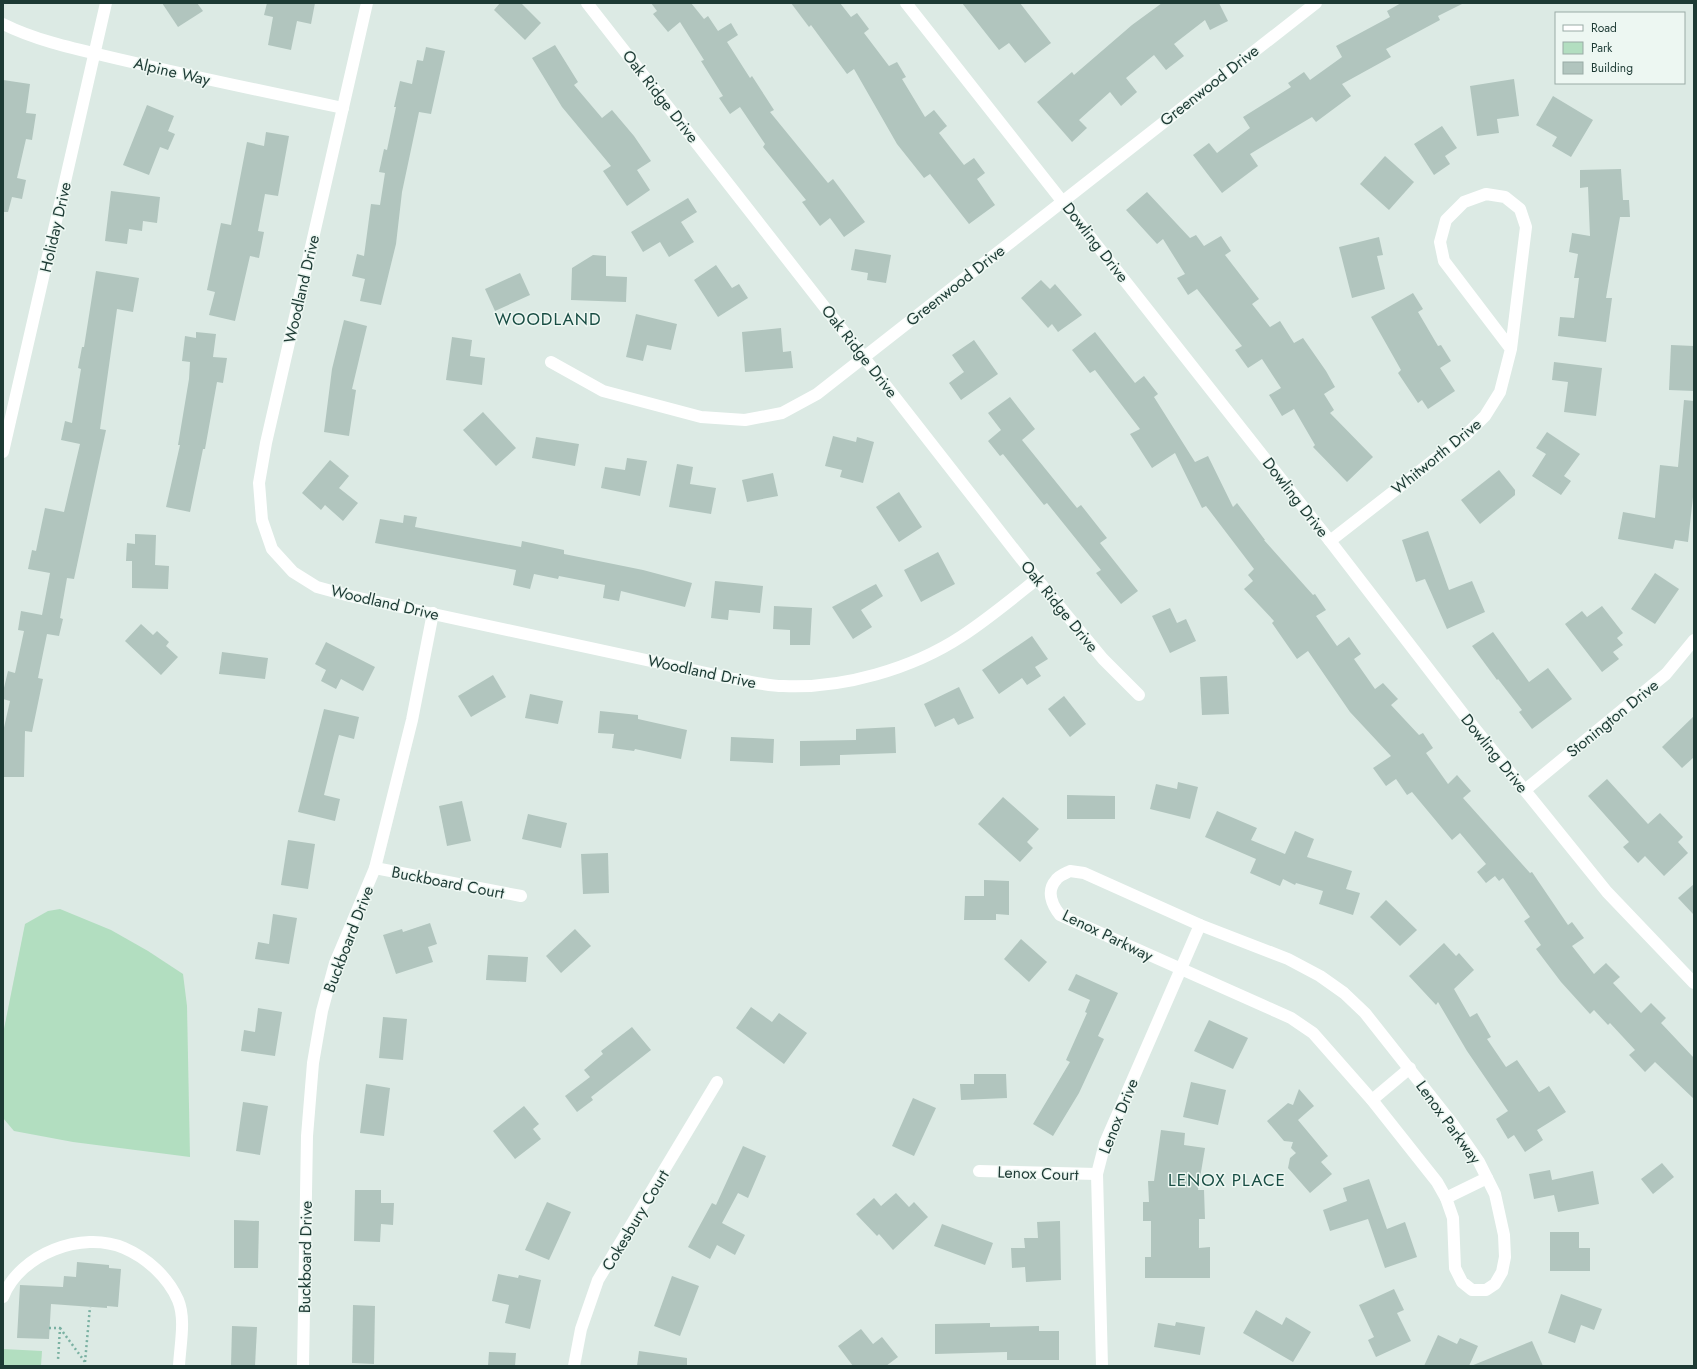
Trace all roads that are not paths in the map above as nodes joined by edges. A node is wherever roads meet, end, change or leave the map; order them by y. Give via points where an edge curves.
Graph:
1 (106, 3) edge
2 (367, 3) edge
3 (586, 3) edge
4 (906, 3) edge
5 (1316, 3) edge
6 (3, 24) edge
7 (95, 53) junction
8 (343, 108) junction
9 (1063, 200) junction
10 (1511, 349) junction
11 (864, 356) junction
12 (551, 362) dead end
13 (3, 452) edge
14 (1330, 540) junction
15 (1037, 579) junction
16 (432, 613) junction
17 (1694, 640) edge
18 (1139, 695) dead end
19 (1524, 790) junction
20 (375, 868) junction
21 (521, 896) dead end
22 (1200, 925) junction
23 (1181, 970) junction
24 (1694, 983) edge
25 (1410, 1068) junction
26 (717, 1082) dead end
27 (1372, 1100) junction
28 (979, 1171) dead end
29 (1097, 1174) junction
30 (1487, 1178) junction
31 (1446, 1198) junction
32 (3, 1297) edge
33 (179, 1366) edge
34 (303, 1366) edge
35 (574, 1366) edge
36 (1102, 1366) edge

1 - 7 street, Holiday Drive
2 - 8 street, Woodland Drive
3 - 11 street, Oak Ridge Drive
4 - 9 street, Dowling Drive
5 - 9 street, Greenwood Drive
6 - 7 street, Alpine Way via 18,31
7 - 8 street, Alpine Way
7 - 13 street, Holiday Drive
8 - 16 street, Woodland Drive via 266,443 259,483 262,520 272,549 293,572 317,586 350,596
9 - 11 street, Greenwood Drive
9 - 14 street, Dowling Drive
10 - 10 street, Whitworth Drive via 1444,261 1440,242 1446,220 1464,202 1486,194 1505,197 1520,209 1526,227
10 - 14 street, Whitworth Drive via 1500,392 1485,416 1466,435
11 - 12 street, Greenwood Drive via 817,394 782,413 744,420 701,417 604,391
11 - 15 street, Oak Ridge Drive
14 - 19 street, Dowling Drive
15 - 16 street, Woodland Drive via 960,637 929,653 871,677 829,685 782,686 734,679
15 - 18 street, Oak Ridge Drive via 1103,659
16 - 20 street, Buckboard Drive via 412,720
17 - 19 street, Stonington Drive via 1666,674
19 - 24 street, Dowling Drive via 1607,892
20 - 21 street, Buckboard Court
20 - 34 street, Buckboard Drive via 335,963 322,1011 313,1063 307,1136
22 - 23 street
22 - 23 street, Lenox Parkway via 1084,873 1070,871 1056,879 1050,892 1053,906 1060,915
22 - 25 street, Lenox Parkway via 1288,959 1320,976 1344,993 1365,1013
23 - 27 street, Lenox Parkway via 1284,1015 1313,1033
23 - 29 street, Lenox Drive via 1105,1143
25 - 27 street, Lenox Parkway
25 - 30 street, Lenox Parkway via 1452,1123
26 - 35 street, Cokesbury Court via 598,1280 581,1329
27 - 31 street, Lenox Parkway via 1437,1182
28 - 29 street, Lenox Court
29 - 36 street, Lenox Drive
30 - 31 street, Lenox Parkway
30 - 31 street, Lenox Parkway via 1500,1211 1505,1257 1502,1272 1495,1284 1486,1290 1472,1290 1462,1282 1455,1268 1453,1218
32 - 33 street via 18,1272 38,1256 65,1246 97,1243 123,1248 149,1262 170,1286 178,1300 182,1315

